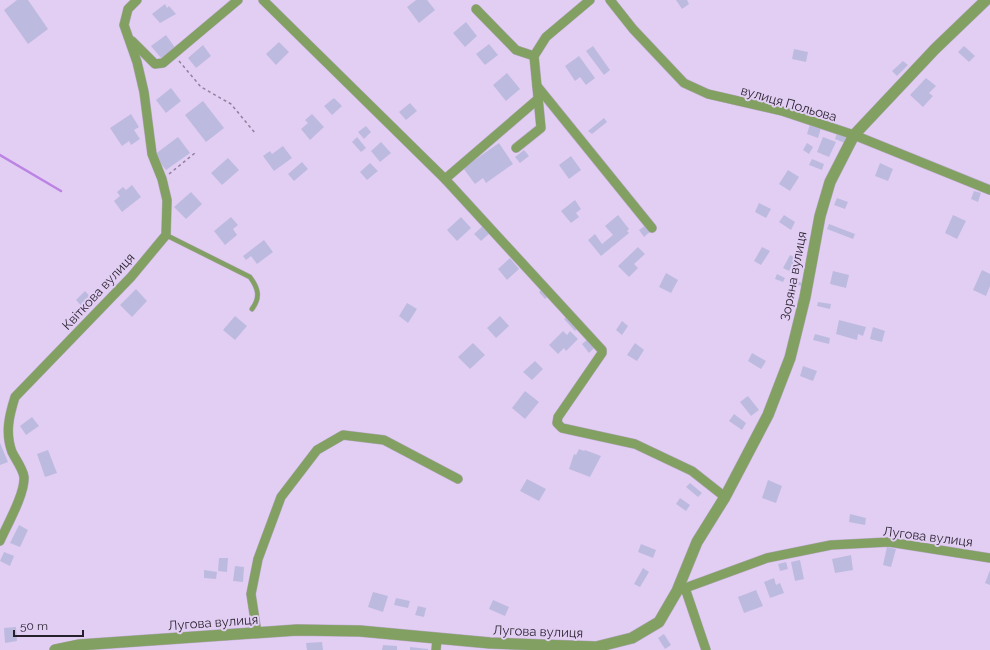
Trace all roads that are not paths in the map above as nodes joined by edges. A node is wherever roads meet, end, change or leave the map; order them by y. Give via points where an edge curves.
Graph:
1 (137, 0) edge
2 (238, 0) edge
3 (263, 0) edge
4 (590, 0) edge
5 (610, 0) edge
6 (986, 0) edge
7 (476, 9) dead end
8 (131, 40) junction
9 (534, 56) junction
10 (537, 86) junction
11 (538, 100) junction
12 (854, 135) junction
13 (516, 148) dead end
14 (445, 179) junction
15 (990, 190) edge
16 (652, 228) dead end
17 (166, 235) junction
18 (252, 309) dead end
19 (458, 479) dead end
20 (725, 497) junction
21 (0, 541) edge
22 (990, 558) edge
23 (681, 590) junction
24 (258, 633) junction
25 (437, 639) junction
26 (54, 650) edge
27 (436, 650) edge
28 (706, 650) edge

1 - 8 street via 128,9 124,25
2 - 8 street via 163,63 155,64
3 - 14 street
4 - 9 street via 546,37
5 - 12 street, вулиця Польова via 633,29 684,83 708,94 782,111
6 - 12 street, Зоряна вулиця
7 - 9 street via 516,50
8 - 17 street via 144,92 152,154 167,200
9 - 10 street
10 - 11 street
10 - 16 street
11 - 13 street via 540,128
11 - 14 street
12 - 15 street, вулиця Польова
12 - 20 street, Зоряна вулиця via 830,182 820,216 805,297 790,358 768,415
14 - 20 street via 602,350 558,417 558,423 562,428 635,444 692,471
17 - 18 lane via 250,276 258,288 257,302
17 - 21 street, Квіткова вулиця via 131,277 15,397 9,415 8,432 12,450 24,477 21,492
19 - 24 street via 384,440 343,435 317,450 281,496 258,559 251,594
20 - 23 street, Зоряна вулиця via 697,542
22 - 23 street, Лугова вулиця via 889,542 831,545 767,558
23 - 25 street, Лугова вулиця via 659,622 632,638 596,647
23 - 28 street
24 - 25 street, Лугова вулиця via 297,630 360,631
24 - 26 street, Лугова вулиця
25 - 27 street

